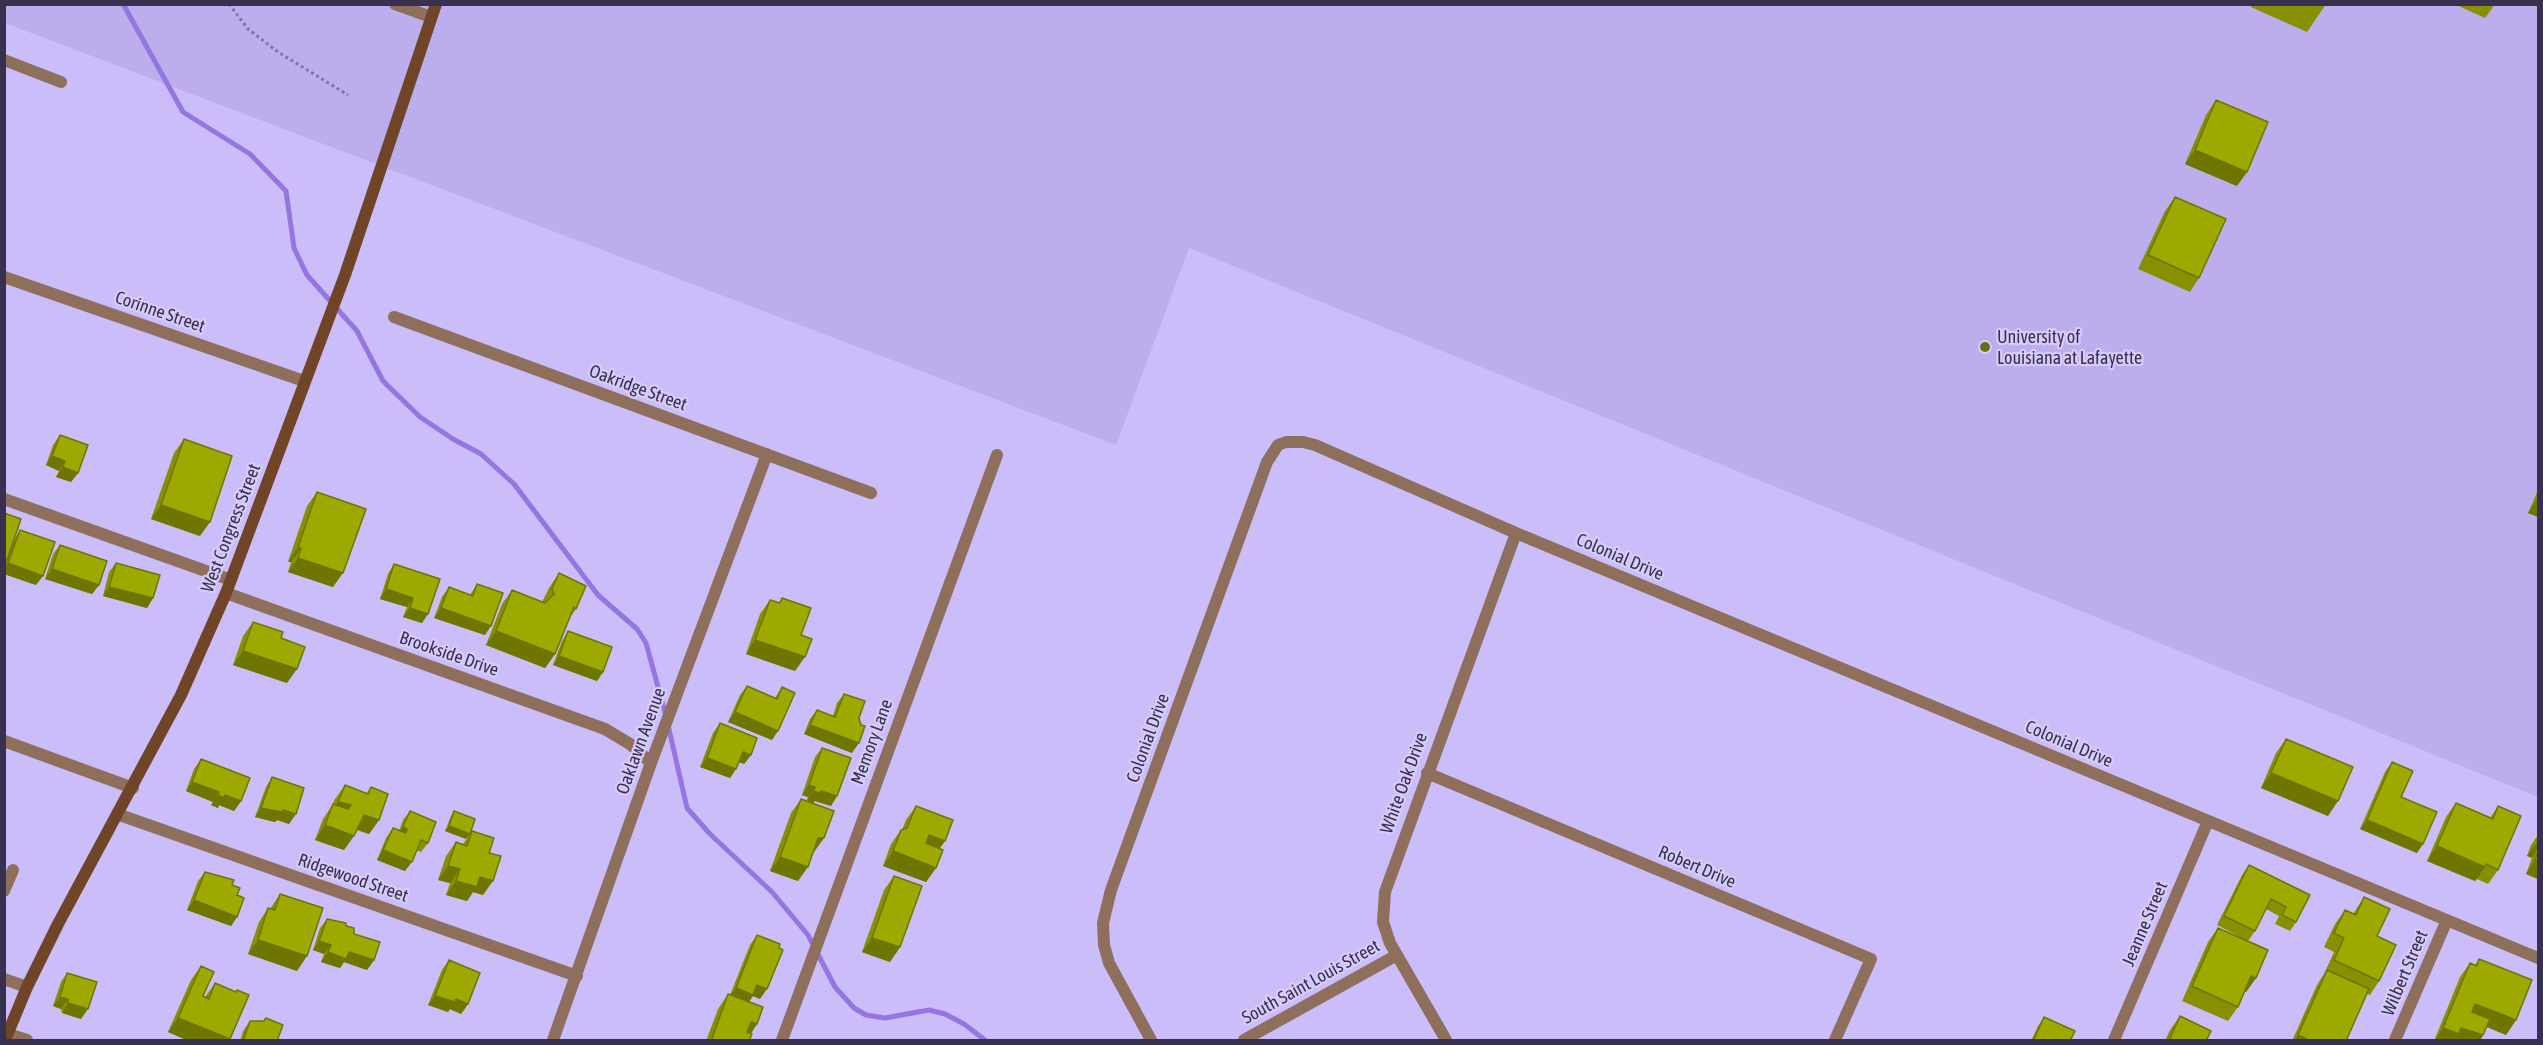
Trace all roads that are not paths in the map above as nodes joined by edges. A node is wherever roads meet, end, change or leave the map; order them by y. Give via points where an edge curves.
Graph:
1 (395, 4) edge
2 (436, 4) edge
3 (431, 17) junction
4 (4, 60) edge
5 (61, 82) dead end
6 (4, 277) edge
7 (394, 317) dead end
8 (304, 381) junction
9 (767, 454) junction
10 (997, 455) dead end
11 (871, 493) dead end
12 (4, 499) edge
13 (1516, 533) junction
14 (231, 580) junction
15 (226, 593) junction
16 (4, 741) edge
17 (651, 763) junction
18 (1427, 773) junction
19 (133, 788) junction
20 (117, 814) junction
21 (2208, 821) junction
22 (13, 870) dead end
23 (4, 891) edge
24 (2447, 920) junction
25 (1397, 955) junction
26 (2538, 958) edge
27 (577, 976) junction
28 (4, 979) edge
29 (27, 987) junction
30 (7, 1037) edge
31 (27, 1041) edge
32 (553, 1041) edge
33 (782, 1041) edge
34 (1151, 1041) edge
35 (1244, 1041) edge
36 (1446, 1041) edge
37 (1835, 1041) edge
38 (2114, 1041) edge
39 (2395, 1041) edge

1 - 3 street
2 - 3 main road, West Congress Street
3 - 8 main road, West Congress Street via 345,275
4 - 5 street
6 - 8 street, Corinne Street
7 - 9 street, Oakridge Street
8 - 14 main road, West Congress Street
9 - 11 street, Oakridge Street
9 - 17 street, Oaklawn Avenue
10 - 33 street, Memory Lane
12 - 14 street
13 - 18 street, White Oak Drive
13 - 21 street, Colonial Drive
13 - 34 street, Colonial Drive via 1314,445 1286,442 1274,450 1111,890 1103,923 1109,963
14 - 15 main road, West Congress Street
15 - 17 street, Brookside Drive via 605,729
15 - 19 main road, West Congress Street via 181,695
16 - 19 street
17 - 27 street, Oaklawn Avenue
18 - 25 street, White Oak Drive via 1385,892 1383,922
18 - 37 street, Robert Drive via 1871,959
19 - 20 main road, West Congress Street
20 - 27 street, Ridgewood Street
20 - 29 main road, West Congress Street
21 - 24 street, Colonial Drive
21 - 38 street, Jeanne Street
22 - 23 street
24 - 26 street, Colonial Drive
24 - 39 street, Wilbert Street
25 - 35 street, South Saint Louis Street
25 - 36 street, White Oak Drive
27 - 32 street, Oaklawn Avenue
28 - 29 street
29 - 30 main road, West Congress Street
30 - 31 street

